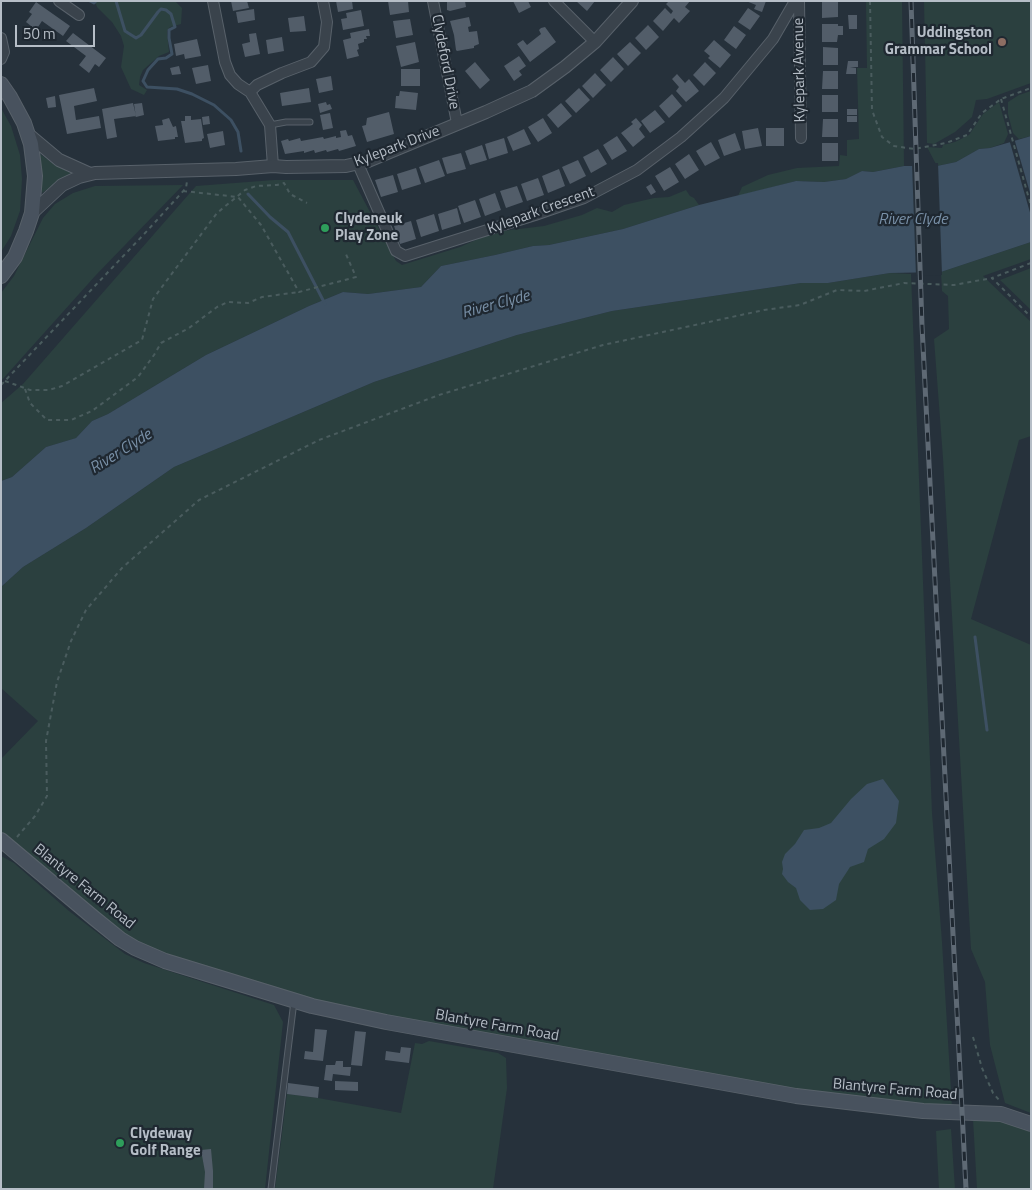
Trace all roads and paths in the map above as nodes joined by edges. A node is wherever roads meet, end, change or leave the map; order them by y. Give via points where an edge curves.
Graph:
1 (59, 1) edge
2 (213, 1) edge
3 (323, 1) edge
4 (433, 1) edge
5 (554, 1) edge
6 (632, 1) edge
7 (797, 1) edge
8 (870, 1) edge
9 (79, 16) dead end
10 (1, 38) edge
11 (595, 42) junction
12 (1, 59) edge
13 (1, 84) edge
14 (1031, 88) edge
15 (250, 92) junction
16 (1000, 99) junction
17 (310, 122) dead end
18 (457, 123) junction
19 (270, 125) junction
20 (28, 134) junction
21 (801, 138) dead end
22 (358, 164) junction
23 (273, 166) junction
24 (90, 174) junction
25 (186, 188) dead end
26 (183, 191) junction
27 (238, 197) junction
28 (307, 203) dead end
29 (1031, 206) edge
30 (32, 213) junction
31 (345, 252) dead end
32 (1031, 263) edge
33 (1, 276) edge
34 (992, 278) junction
35 (299, 292) junction
36 (1031, 317) edge
37 (5, 381) junction
38 (1, 385) edge
39 (25, 389) junction
40 (5, 844) edge
41 (294, 1000) junction
42 (974, 1037) dead end
43 (1003, 1105) dead end
44 (1031, 1124) edge
45 (271, 1189) edge

1 - 9 street
2 - 15 street via 230,75
3 - 15 street via 327,22 324,47 310,62 257,85
4 - 18 street, Clydeford Drive
5 - 11 street
6 - 11 street, Kylepark Drive
7 - 21 street, Kylepark Avenue
7 - 22 street, Kylepark Crescent via 773,38 724,98 681,137 637,170 584,198 405,256 396,251
8 - 16 path via 872,110 882,137 894,146 914,149 946,143 967,135 982,113
10 - 12 street via 4,52
11 - 18 street, Kylepark Drive via 532,91
13 - 20 main road via 18,110
14 - 16 path
15 - 19 street
16 - 29 path
17 - 19 lane
18 - 22 street, Kylepark Drive
19 - 23 street
20 - 24 street, Kylepark Drive via 59,160
20 - 30 main road via 35,176
22 - 23 street, Kylepark Drive
23 - 24 street, Kylepark Drive
24 - 30 street, Kylepark Drive via 62,185
25 - 26 path
26 - 27 path
26 - 37 path
27 - 28 path via 256,186 284,183 290,194
27 - 35 path via 261,225
27 - 39 path via 217,213 153,298 142,340 62,386 49,390
30 - 33 main road via 20,246
31 - 35 path via 356,277
32 - 34 path
34 - 36 path
34 - 40 path via 954,285 904,283 864,291 837,290 800,305 603,345 439,395 319,440 199,500 122,568 86,610 57,682 46,741 47,796 35,816
35 - 39 path via 262,296 248,303 228,302 217,307 189,328 161,343 138,377 92,411 70,420 47,420 30,403
37 - 38 path
37 - 39 path
40 - 41 main road, Blantyre Farm Road via 135,948 164,961
41 - 44 main road, Blantyre Farm Road via 377,1020 796,1096 923,1111 1001,1114
41 - 45 lane
42 - 43 path via 989,1085

